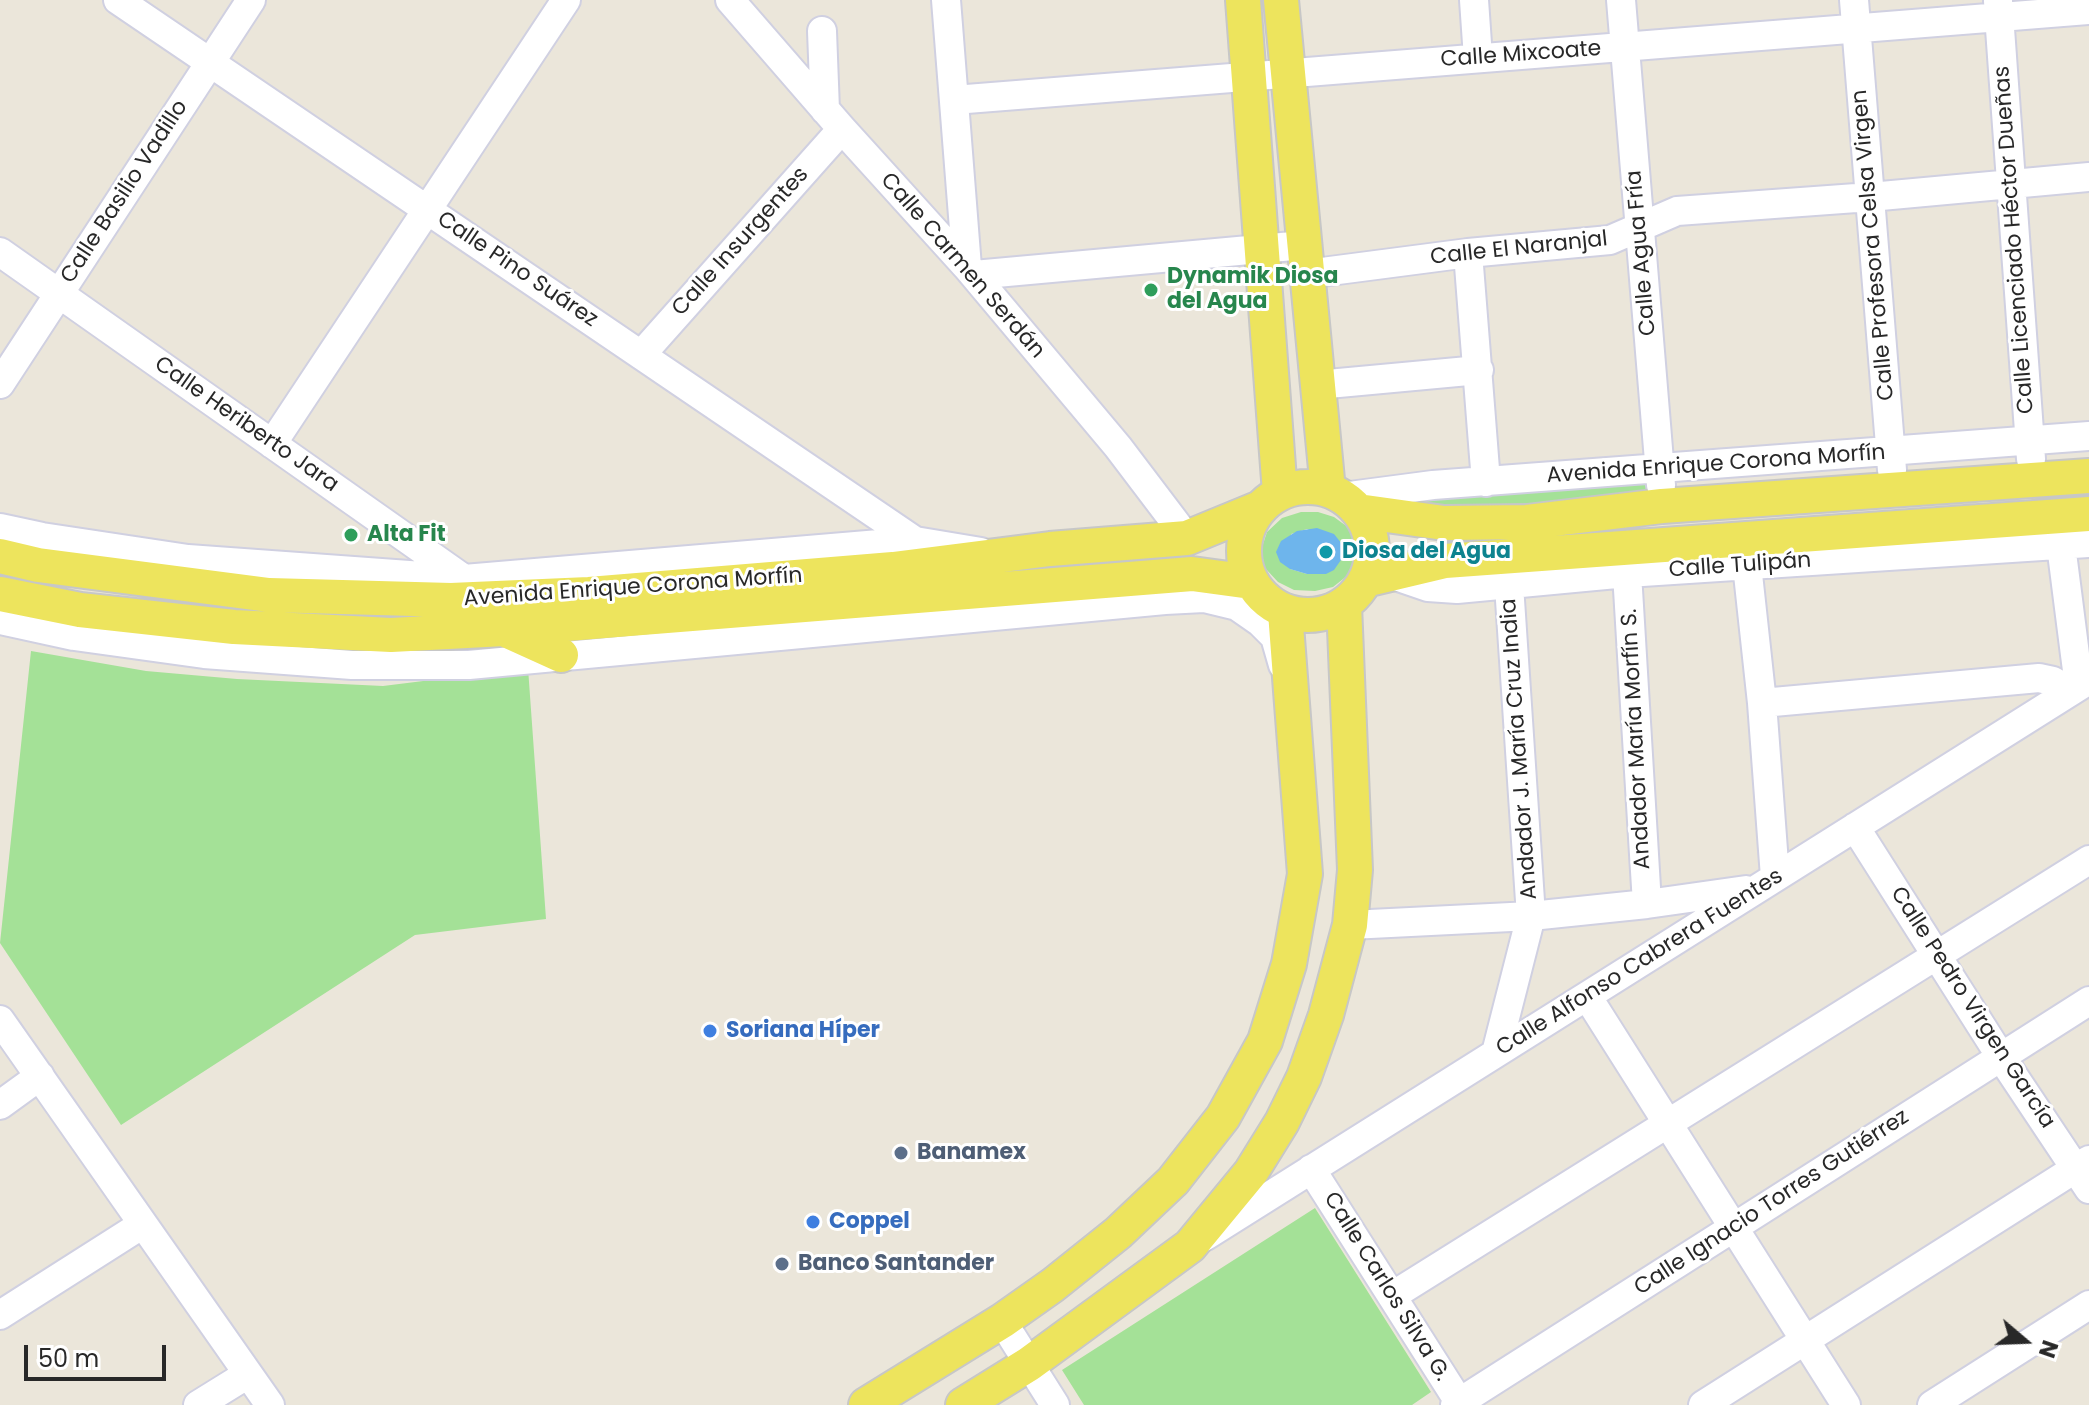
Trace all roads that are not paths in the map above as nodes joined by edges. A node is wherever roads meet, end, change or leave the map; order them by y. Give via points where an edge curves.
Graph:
1 (118, 0) edge
2 (251, 0) edge
3 (566, 0) edge
4 (730, 0) edge
5 (946, 0) edge
6 (1243, 0) edge
7 (1281, 0) edge
8 (1474, 0) edge
9 (1621, 0) edge
10 (1854, 0) edge
11 (1999, 8) edge
12 (2089, 10) edge
13 (1856, 28) junction
14 (822, 31) dead end
15 (1625, 47) junction
16 (1478, 58) junction
17 (210, 62) junction
18 (1288, 73) junction
19 (1250, 76) junction
20 (954, 100) junction
21 (833, 120) junction
22 (2089, 177) edge
23 (2011, 184) junction
24 (1870, 197) junction
25 (427, 210) junction
26 (1640, 229) junction
27 (1260, 249) junction
28 (0, 252) edge
29 (1468, 253) junction
30 (1305, 259) junction
31 (970, 271) junction
32 (59, 293) junction
33 (641, 355) junction
34 (1479, 370) junction
35 (0, 384) edge
36 (1317, 385) junction
37 (2089, 436) edge
38 (2029, 442) junction
39 (272, 444) junction
40 (1891, 453) junction
41 (1659, 468) junction
42 (2089, 476) edge
43 (2032, 479) junction
44 (1486, 482) junction
45 (1894, 489) junction
46 (1343, 499) junction
47 (1270, 500) junction
48 (1662, 506) junction
49 (2089, 514) edge
50 (0, 528) edge
51 (1187, 538) junction
52 (915, 541) junction
53 (2075, 544) edge
54 (0, 556) edge
55 (997, 556) junction
56 (1747, 565) junction
57 (1627, 573) junction
58 (1192, 574) junction
59 (1251, 582) junction
60 (1509, 585) junction
61 (1021, 586) junction
62 (1367, 587) junction
63 (477, 588) junction
64 (0, 594) edge
65 (1165, 600) junction
66 (0, 601) edge
67 (1285, 612) junction
68 (984, 617) junction
69 (0, 620) edge
70 (504, 629) junction
71 (561, 655) junction
72 (2080, 686) edge
73 (1292, 700) junction
74 (1762, 703) junction
75 (1855, 827) junction
76 (2089, 860) edge
77 (1767, 882) junction
78 (1647, 904) junction
79 (1531, 916) junction
80 (1350, 925) junction
81 (1937, 953) junction
82 (1587, 996) junction
83 (2089, 1001) edge
84 (0, 1020) edge
85 (1496, 1053) junction
86 (2001, 1057) junction
87 (40, 1076) junction
88 (0, 1105) edge
89 (1667, 1123) junction
90 (1311, 1169) junction
91 (2085, 1172) edge
92 (143, 1224) junction
93 (1734, 1228) junction
94 (1190, 1246) junction
95 (1392, 1296) junction
96 (2089, 1305) edge
97 (0, 1315) edge
98 (1002, 1321) junction
99 (1805, 1340) junction
100 (1029, 1364) junction
101 (248, 1374) junction
102 (1458, 1404) edge
103 (198, 1405) edge
104 (270, 1405) edge
105 (866, 1405) edge
106 (963, 1405) edge
107 (1055, 1405) edge
108 (1703, 1405) edge
109 (1846, 1405) edge
110 (1932, 1405) edge

1 - 17 street, Calle Pino Suárez
2 - 17 street, Calle Basilio Vadillo
3 - 25 street
4 - 21 street, Calle Carmen Serdán
5 - 20 street
6 - 19 main road
7 - 18 main road
8 - 16 street
9 - 15 street, Calle Agua Fría
10 - 13 street, Calle Profesora Celsa Virgen
11 - 12 street, Calle Mixcoate
11 - 13 street, Calle Mixcoate
11 - 23 street, Calle Licenciado Héctor Dueñas
13 - 15 street, Calle Mixcoate
13 - 24 street, Calle Profesora Celsa Virgen
14 - 21 street
15 - 16 street, Calle Mixcoate
15 - 26 street, Calle Agua Fría
16 - 18 street, Calle Mixcoate
17 - 25 street, Calle Pino Suárez
17 - 32 street, Calle Basilio Vadillo
18 - 19 street, Calle Mixcoate
18 - 30 main road
19 - 20 street, Calle Mixcoate
19 - 27 main road
20 - 31 street
21 - 31 street, Calle Carmen Serdán
21 - 33 street, Calle Insurgentes
22 - 23 street, Calle El Naranjal
23 - 24 street, Calle El Naranjal
23 - 38 street, Calle Licenciado Héctor Dueñas
24 - 26 street, Calle El Naranjal via 1677,211
24 - 40 street, Calle Profesora Celsa Virgen
25 - 33 street, Calle Pino Suárez
25 - 39 street
26 - 29 street, Calle El Naranjal via 1610,240
26 - 41 street, Calle Agua Fría
27 - 30 street, Calle El Naranjal
27 - 31 street, Calle El Naranjal
27 - 47 main road
28 - 32 street, Calle Heriberto Jara
29 - 30 street, Calle El Naranjal
29 - 34 street
30 - 36 main road
31 - 51 street, Calle Carmen Serdán
32 - 35 street, Calle Basilio Vadillo
32 - 39 street, Calle Heriberto Jara
33 - 52 street, Calle Pino Suárez
34 - 36 street
34 - 44 street
36 - 46 main road
37 - 38 street, Avenida Enrique Corona Morfín
38 - 40 street, Avenida Enrique Corona Morfín
38 - 43 street, Calle Licenciado Héctor Dueñas
39 - 63 street, Calle Heriberto Jara
40 - 41 street, Avenida Enrique Corona Morfín
40 - 45 street, Calle Profesora Celsa Virgen
41 - 44 street, Avenida Enrique Corona Morfín
41 - 48 street, Calle Agua Fría
42 - 43 main road, Avenida Enrique Corona Morfín
43 - 45 main road, Avenida Enrique Corona Morfín
44 - 46 street, Avenida Enrique Corona Morfín
45 - 48 main road, Avenida Enrique Corona Morfín
46 - 47 main road, Avenida Enrique Corona Morfín via 1312,487
46 - 48 main road, Avenida Enrique Corona Morfín via 1444,523 1527,522
46 - 62 main road via 1367,527 1372,545
47 - 51 main road, Avenida Enrique Corona Morfín
47 - 59 main road via 1249,524 1244,544
49 - 62 main road via 1445,561
50 - 63 street via 188,559
51 - 55 main road, Avenida Enrique Corona Morfín
52 - 55 street
52 - 63 street
53 - 56 street, Calle Tulipán
53 - 72 street
54 - 63 main road, Avenida Enrique Corona Morfín via 269,595 451,600
55 - 63 main road, Avenida Enrique Corona Morfín via 730,585
56 - 57 street, Calle Tulipán
56 - 74 street
57 - 60 street, Calle Tulipán
57 - 78 street, Andador María Morfín S.
58 - 59 main road, Avenida Enrique Corona Morfín
58 - 61 main road, Avenida Enrique Corona Morfín
58 - 65 street
59 - 67 main road
60 - 62 street, Calle Tulipán
60 - 79 street, Andador J. María Cruz India
61 - 68 main road
61 - 70 main road, Avenida Enrique Corona Morfín
62 - 67 main road via 1325,614
62 - 80 main road
64 - 66 street
64 - 70 main road, Avenida Enrique Corona Morfín via 80,610 234,627 391,635
65 - 68 street
65 - 73 street via 1221,601 1260,622 1275,637
67 - 73 main road
68 - 71 street
69 - 71 street via 204,654 352,665 469,665
70 - 71 main road
72 - 74 street via 2039,678
72 - 75 street, Calle Alfonso Cabrera Fuentes
73 - 98 main road via 1305,874 1289,964 1265,1041 1223,1117 1173,1181 1118,1233
74 - 77 street
75 - 77 street, Calle Alfonso Cabrera Fuentes
75 - 81 street, Calle Pedro Virgen García
76 - 81 street
77 - 78 street
77 - 82 street, Calle Alfonso Cabrera Fuentes
78 - 79 street
79 - 80 street
79 - 85 street, Andador J. María Cruz India
80 - 94 main road via 1326,1015 1282,1122 1251,1172
81 - 86 street, Calle Pedro Virgen García
81 - 89 street
82 - 85 street, Calle Alfonso Cabrera Fuentes
82 - 89 street
83 - 86 street, Calle Ignacio Torres Gutiérrez
84 - 87 street
85 - 90 street, Calle Alfonso Cabrera Fuentes
86 - 91 street, Calle Pedro Virgen García
86 - 93 street, Calle Ignacio Torres Gutiérrez
87 - 88 street
87 - 92 street
89 - 93 street
89 - 95 street
90 - 94 street, Calle Alfonso Cabrera Fuentes
90 - 95 street, Calle Carlos Silva G.
91 - 99 street
92 - 97 street
92 - 101 street
93 - 99 street
93 - 102 street, Calle Ignacio Torres Gutiérrez
94 - 100 main road
95 - 102 street, Calle Carlos Silva G.
96 - 110 street
98 - 100 street
98 - 105 main road
99 - 108 street
99 - 109 street
100 - 106 main road
100 - 107 street
101 - 103 street
101 - 104 street

